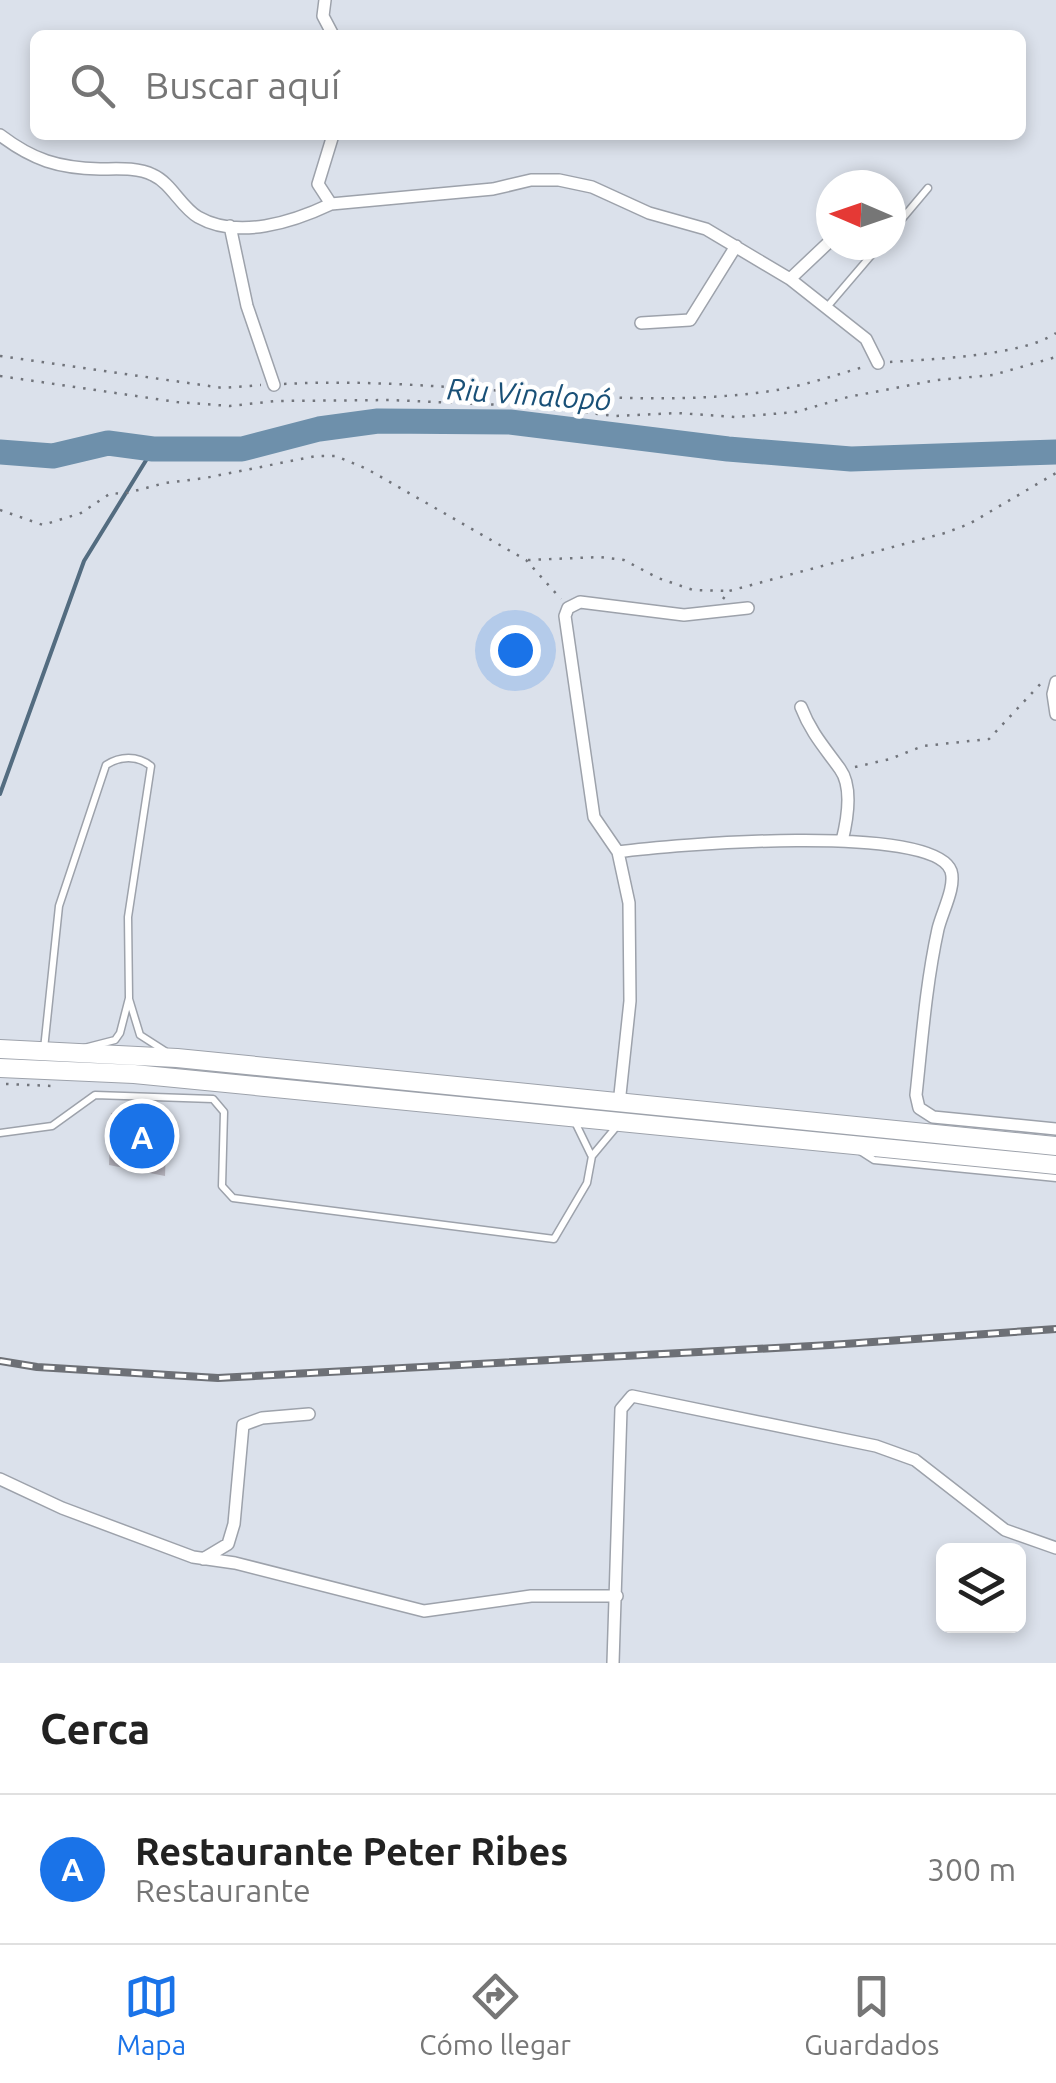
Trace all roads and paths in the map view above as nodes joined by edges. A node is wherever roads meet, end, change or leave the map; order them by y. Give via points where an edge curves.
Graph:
1 (325, 0) edge
2 (330, 30) edge
3 (0, 135) edge
4 (331, 140) edge
5 (928, 188) dead end
6 (331, 204) junction
7 (906, 214) edge
8 (230, 226) junction
9 (736, 246) junction
10 (816, 255) edge
11 (867, 260) edge
12 (790, 279) junction
13 (827, 306) junction
14 (641, 323) dead end
15 (1056, 333) edge
16 (0, 356) edge
17 (1056, 357) edge
18 (878, 363) junction
19 (0, 376) edge
20 (274, 384) junction
21 (1056, 474) edge
22 (0, 510) edge
23 (526, 560) junction
24 (729, 592) junction
25 (568, 608) junction
26 (748, 608) dead end
27 (712, 612) junction
28 (1056, 679) edge
29 (801, 707) dead end
30 (1056, 714) edge
31 (846, 784) junction
32 (842, 841) junction
33 (618, 852) junction
34 (129, 998) junction
35 (0, 1049) edge
36 (44, 1050) junction
37 (75, 1051) junction
38 (177, 1058) junction
39 (0, 1068) edge
40 (621, 1113) junction
41 (570, 1116) junction
42 (1056, 1129) edge
43 (0, 1133) edge
44 (850, 1145) junction
45 (1056, 1146) edge
46 (592, 1156) junction
47 (1056, 1165) edge
48 (1056, 1178) edge
49 (310, 1414) dead end
50 (0, 1480) edge
51 (1056, 1548) edge
52 (203, 1559) junction
53 (617, 1596) junction
54 (613, 1663) edge

1 - 2 street
3 - 8 street via 28,156 58,165 154,175 198,217
4 - 6 street via 318,184
5 - 7 lane
6 - 8 street via 283,223
6 - 9 street via 558,180 592,186
8 - 20 street via 247,306
9 - 12 street
9 - 14 street via 690,320
10 - 12 street
11 - 13 lane
12 - 13 street
13 - 18 street via 866,339
15 - 18 path via 1006,349
16 - 20 path via 223,388
17 - 19 path via 994,375 736,417 390,400 230,406
18 - 20 path via 766,391 640,398 352,380
21 - 24 path via 945,533
22 - 23 path via 39,525 82,513 111,492 336,456
23 - 24 path via 624,560 693,590
23 - 25 path
24 - 27 path
25 - 27 street via 580,602 684,615
25 - 33 street via 594,817
26 - 27 street
28 - 30 street
28 - 31 path via 1042,679 989,739 923,746 855,766
29 - 31 street
31 - 32 street
32 - 33 street
32 - 42 street via 902,845 937,855 950,867 953,882 928,978 919,1108 933,1117
33 - 40 street via 629,903
34 - 36 lane via 128,917 150,766 142,758 106,764 59,906
34 - 37 lane via 115,1040
34 - 38 lane via 140,1035
35 - 36 street
36 - 37 street
37 - 38 street
38 - 40 street
39 - 41 street via 134,1074
40 - 41 street
40 - 44 street
40 - 45 street
40 - 46 lane
41 - 46 lane
43 - 46 lane via 52,1126 94,1094 213,1099 224,1112 222,1186 233,1198 554,1239 587,1183
44 - 47 street
44 - 48 lane via 874,1160
49 - 52 street via 243,1425 231,1534 228,1544
50 - 52 street
51 - 53 street via 1005,1530 915,1460 632,1396 620,1409
52 - 53 street via 424,1610 531,1596
53 - 54 street

